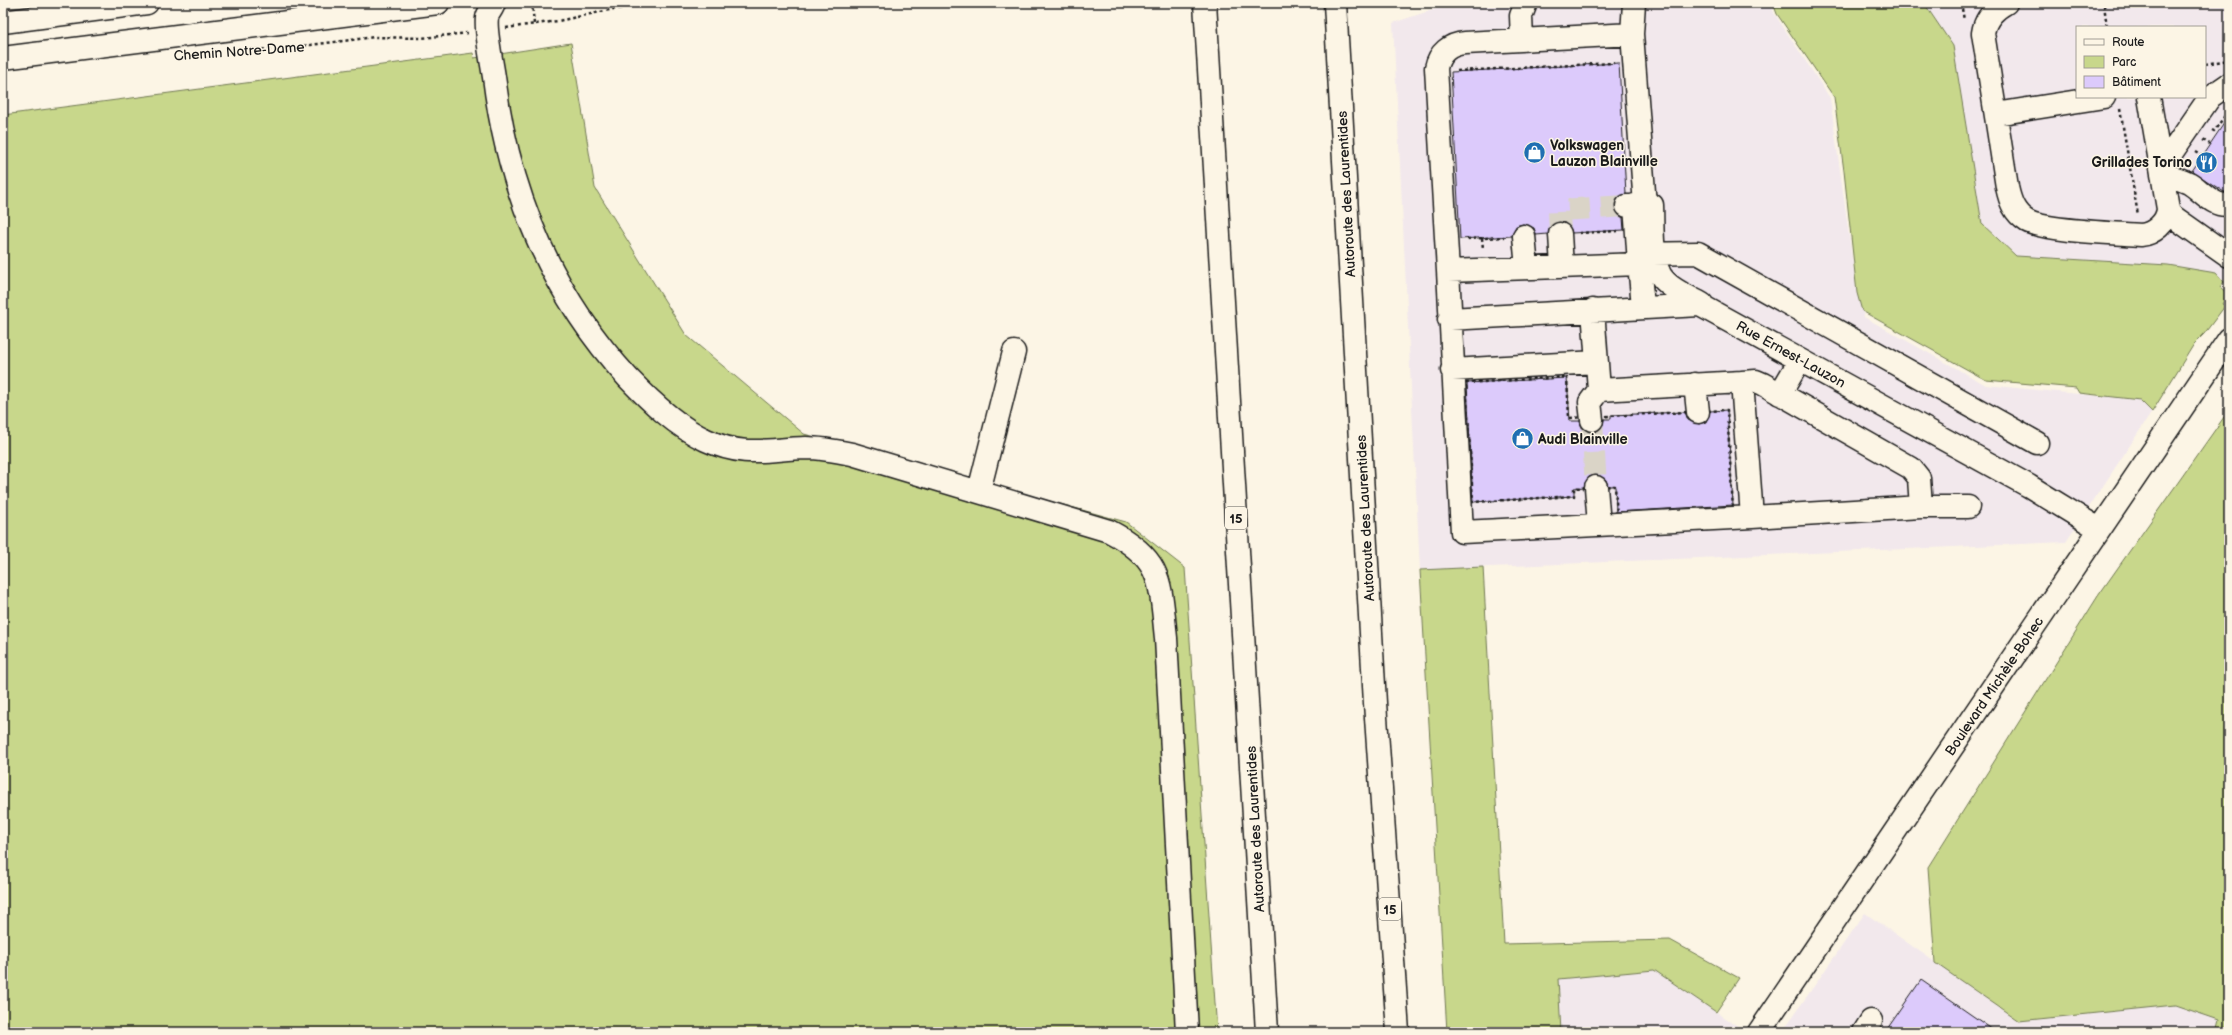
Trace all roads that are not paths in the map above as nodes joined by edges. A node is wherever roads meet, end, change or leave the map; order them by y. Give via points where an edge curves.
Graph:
1 (147, 3) edge
2 (438, 3) edge
3 (494, 3) edge
4 (1205, 3) edge
5 (1335, 3) edge
6 (1526, 3) edge
7 (1634, 3) edge
8 (2006, 3) edge
9 (1982, 12) edge
10 (3, 22) edge
11 (1632, 34) junction
12 (1522, 40) junction
13 (3, 58) edge
14 (2229, 84) edge
15 (2149, 98) edge
16 (2112, 101) edge
17 (1996, 114) junction
18 (2161, 169) junction
19 (2229, 204) edge
20 (2168, 214) junction
21 (1560, 234) tunnel mouth
22 (1524, 236) road end
23 (2229, 256) edge
24 (1644, 257) junction
25 (1562, 267) junction
26 (1527, 268) junction
27 (1448, 271) junction
28 (1643, 306) junction
29 (1710, 308) junction
30 (1593, 310) junction
31 (1450, 319) junction
32 (2229, 339) edge
33 (1014, 352) dead end
34 (1800, 360) junction
35 (1597, 362) junction
36 (1452, 370) junction
37 (1742, 382) junction
38 (1695, 384) junction
39 (1599, 390) junction
40 (1780, 394) junction
41 (1698, 412) dead end
42 (1592, 420) tunnel mouth
43 (2037, 443) dead end
44 (1596, 487) tunnel mouth
45 (979, 491) junction
46 (1745, 505) junction
47 (1921, 507) junction
48 (1968, 507) dead end
49 (1599, 525) junction
50 (2099, 529) junction
51 (1187, 1032) edge
52 (1267, 1032) edge
53 (1398, 1032) edge
54 (1759, 1032) edge

1 - 10 main road
2 - 13 main road, Chemin Notre-Dame
3 - 45 main road via 487,19 497,104 524,210 537,242 563,291 595,339 639,390 686,429 723,447 756,453 806,448 829,449
4 - 52 main road, Autoroute des Laurentides / 15
5 - 53 main road, Autoroute des Laurentides / 15 via 1375,703
6 - 12 main road via 1521,16
7 - 11 main road
8 - 9 main road via 1991,13
9 - 17 main road
11 - 12 main road
11 - 24 main road
12 - 27 main road via 1459,43 1452,45 1438,58 1436,68
14 - 18 main road via 2210,97
15 - 18 main road
16 - 17 main road
17 - 20 main road via 2009,198 2018,214 2026,220 2042,226 2141,235 2153,232
18 - 19 main road via 2189,183 2219,204
18 - 20 main road
20 - 23 main road
21 - 25 main road
22 - 26 main road
24 - 25 main road
24 - 28 main road
24 - 29 main road via 1664,280
24 - 43 main road via 1698,253
25 - 26 main road
26 - 27 main road
27 - 31 main road
28 - 29 main road, Rue Ernest-Lauzon via 1693,304
28 - 30 main road, Rue Ernest-Lauzon
29 - 34 main road, Rue Ernest-Lauzon
30 - 31 main road, Rue Ernest-Lauzon
30 - 35 main road
31 - 36 main road
32 - 50 main road, Boulevard Michèle-Bohec
33 - 45 main road
34 - 40 main road
34 - 50 main road, Rue Ernest-Lauzon via 2028,486
35 - 36 main road
35 - 39 main road
36 - 49 main road via 1462,532
37 - 38 main road
37 - 40 main road via 1763,384
37 - 46 main road via 1739,461
38 - 39 main road
38 - 41 main road
39 - 42 main road via 1590,402
40 - 47 main road via 1912,468 1919,478
44 - 49 main road
45 - 51 main road via 1109,531 1140,550 1154,568 1166,638
46 - 47 main road
46 - 49 main road
47 - 48 main road
50 - 54 main road, Boulevard Michèle-Bohec

